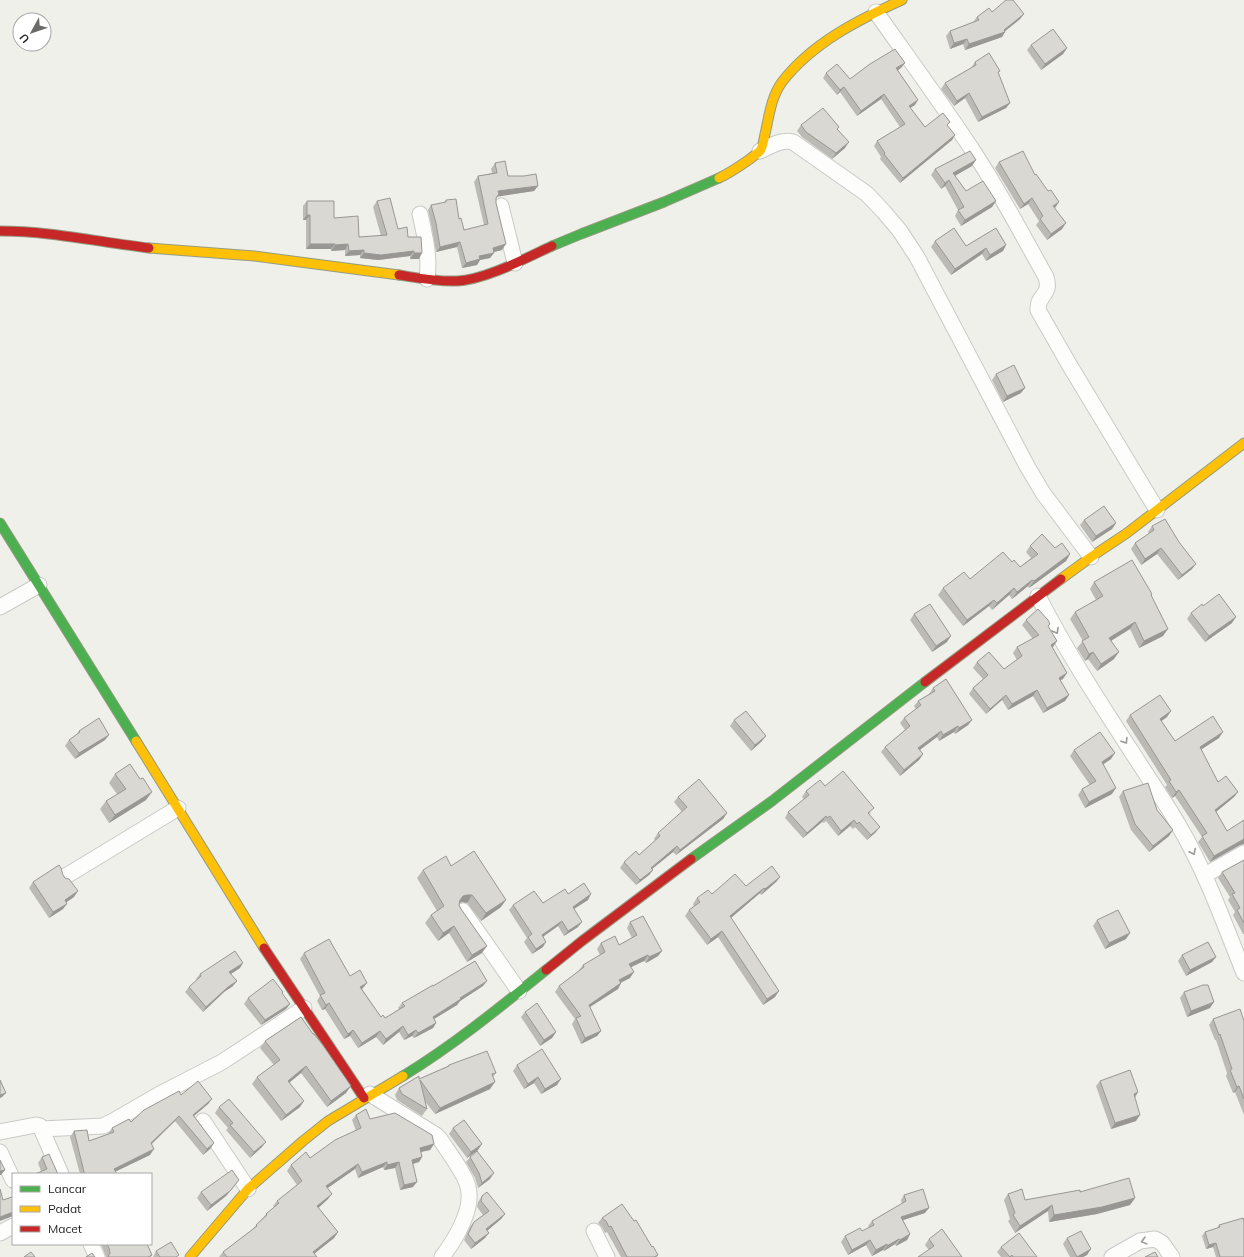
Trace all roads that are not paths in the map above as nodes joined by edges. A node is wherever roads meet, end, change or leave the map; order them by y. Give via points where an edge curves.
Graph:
1 (902, 0) edge
2 (876, 12) junction
3 (760, 151) junction
4 (501, 206) dead end
5 (420, 214) dead end
6 (0, 230) edge
7 (514, 263) junction
8 (428, 279) junction
9 (1244, 442) edge
10 (1157, 510) junction
11 (0, 523) edge
12 (1091, 557) junction
13 (39, 585) junction
14 (1038, 596) junction
15 (0, 607) edge
16 (178, 808) junction
17 (1244, 853) edge
18 (1205, 875) junction
19 (66, 876) edge
20 (463, 911) edge
21 (1244, 973) edge
22 (520, 992) junction
23 (304, 1008) junction
24 (367, 1096) junction
25 (203, 1121) dead end
26 (42, 1129) junction
27 (0, 1132) edge
28 (0, 1152) edge
29 (61, 1173) edge
30 (12, 1178) edge
31 (248, 1189) junction
32 (12, 1227) edge
33 (594, 1231) dead end
34 (0, 1233) edge
35 (91, 1245) edge
36 (193, 1256) edge
37 (97, 1257) edge
38 (442, 1257) edge
39 (607, 1257) edge
40 (1112, 1257) edge
41 (1172, 1257) edge

1 - 2 street
2 - 3 street via 820,46 798,64 781,83 773,98
2 - 10 street via 945,109 1001,196 1049,285 1040,300 1038,310
3 - 7 street via 732,172
3 - 12 street via 782,141 793,142 868,194 900,231 917,257 1027,466 1043,493
4 - 7 street
5 - 8 street via 428,255
6 - 8 street via 72,236 172,250 254,256
7 - 8 street via 470,279
9 - 10 street
10 - 12 street
11 - 13 street
12 - 14 street
13 - 15 street
13 - 16 street
14 -> 18 street via 1083,677 1170,811
14 - 22 street via 772,801 582,941
16 - 19 street
16 - 23 street via 263,947
17 - 18 street
18 - 21 street
20 - 22 street
22 - 24 street via 451,1045
23 - 24 street
23 - 26 street via 222,1062 113,1121 102,1126
24 - 31 street via 328,1121
24 - 38 street via 436,1135 468,1185 470,1195 464,1218 451,1246
25 - 31 street
26 - 27 street via 36,1125
26 - 29 street
28 - 30 street
31 - 36 street
32 - 34 street
33 - 39 street
35 - 37 street
41 -> 40 street via 1162,1243 1155,1239 1140,1241

